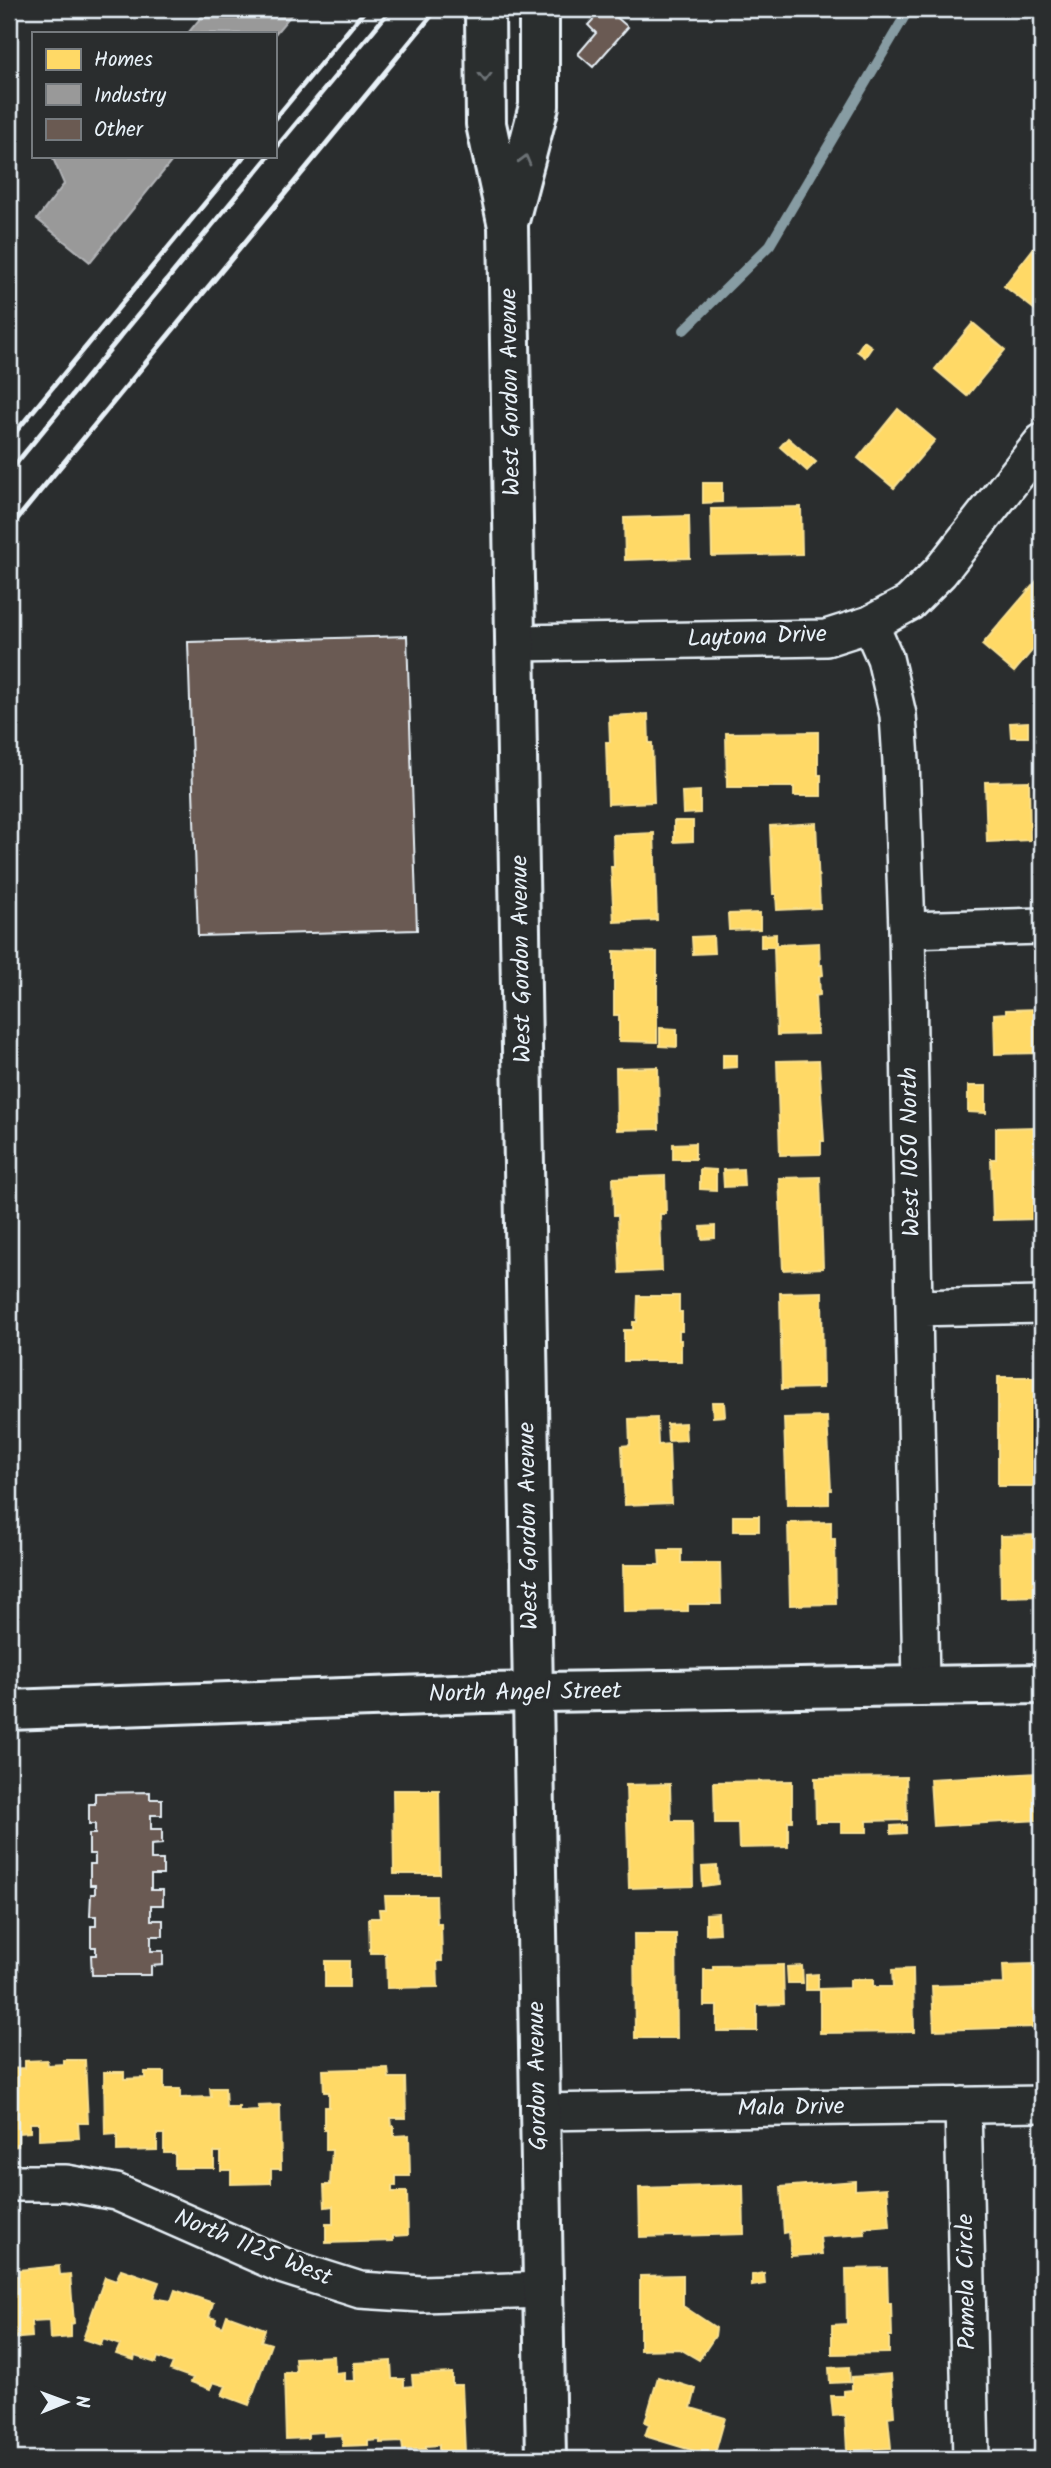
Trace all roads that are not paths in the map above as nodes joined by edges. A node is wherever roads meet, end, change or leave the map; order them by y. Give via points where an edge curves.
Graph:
1 (485, 9) edge
2 (539, 9) edge
3 (508, 226) junction
4 (1042, 442) edge
5 (870, 624) junction
6 (516, 643) junction
7 (1042, 926) edge
8 (907, 930) junction
9 (1042, 1305) edge
10 (914, 1308) junction
11 (1042, 1684) edge
12 (921, 1685) junction
13 (531, 1693) junction
14 (9, 1710) edge
15 (1042, 2104) edge
16 (963, 2105) junction
17 (539, 2112) junction
18 (9, 2183) edge
19 (543, 2290) junction
20 (546, 2459) edge
21 (971, 2459) edge

1 -> 3 main road, West Gordon Avenue via 486,124
3 -> 2 main road, West Gordon Avenue via 540,106
3 - 6 main road, West Gordon Avenue
4 - 5 street, Laytona Drive via 940,572 909,603
5 - 6 street, Laytona Drive via 826,638
5 - 8 street, West 1050 North via 885,658 898,715
6 - 13 main road, West Gordon Avenue
7 - 8 street
8 - 10 street, West 1050 North
9 - 10 street
10 - 12 street, West 1050 North
11 - 12 main road, North Angel Street
12 - 13 main road, North Angel Street
13 - 14 main road, North Angel Street
13 - 17 main road, Gordon Avenue
15 - 16 street, Mala Drive
16 - 17 street, Mala Drive
16 - 21 street, Pamela Circle
17 - 19 main road, Gordon Avenue
18 - 19 street, North 1125 West via 66,2183 117,2192 284,2266 360,2290 422,2294
19 - 20 main road, Gordon Avenue

